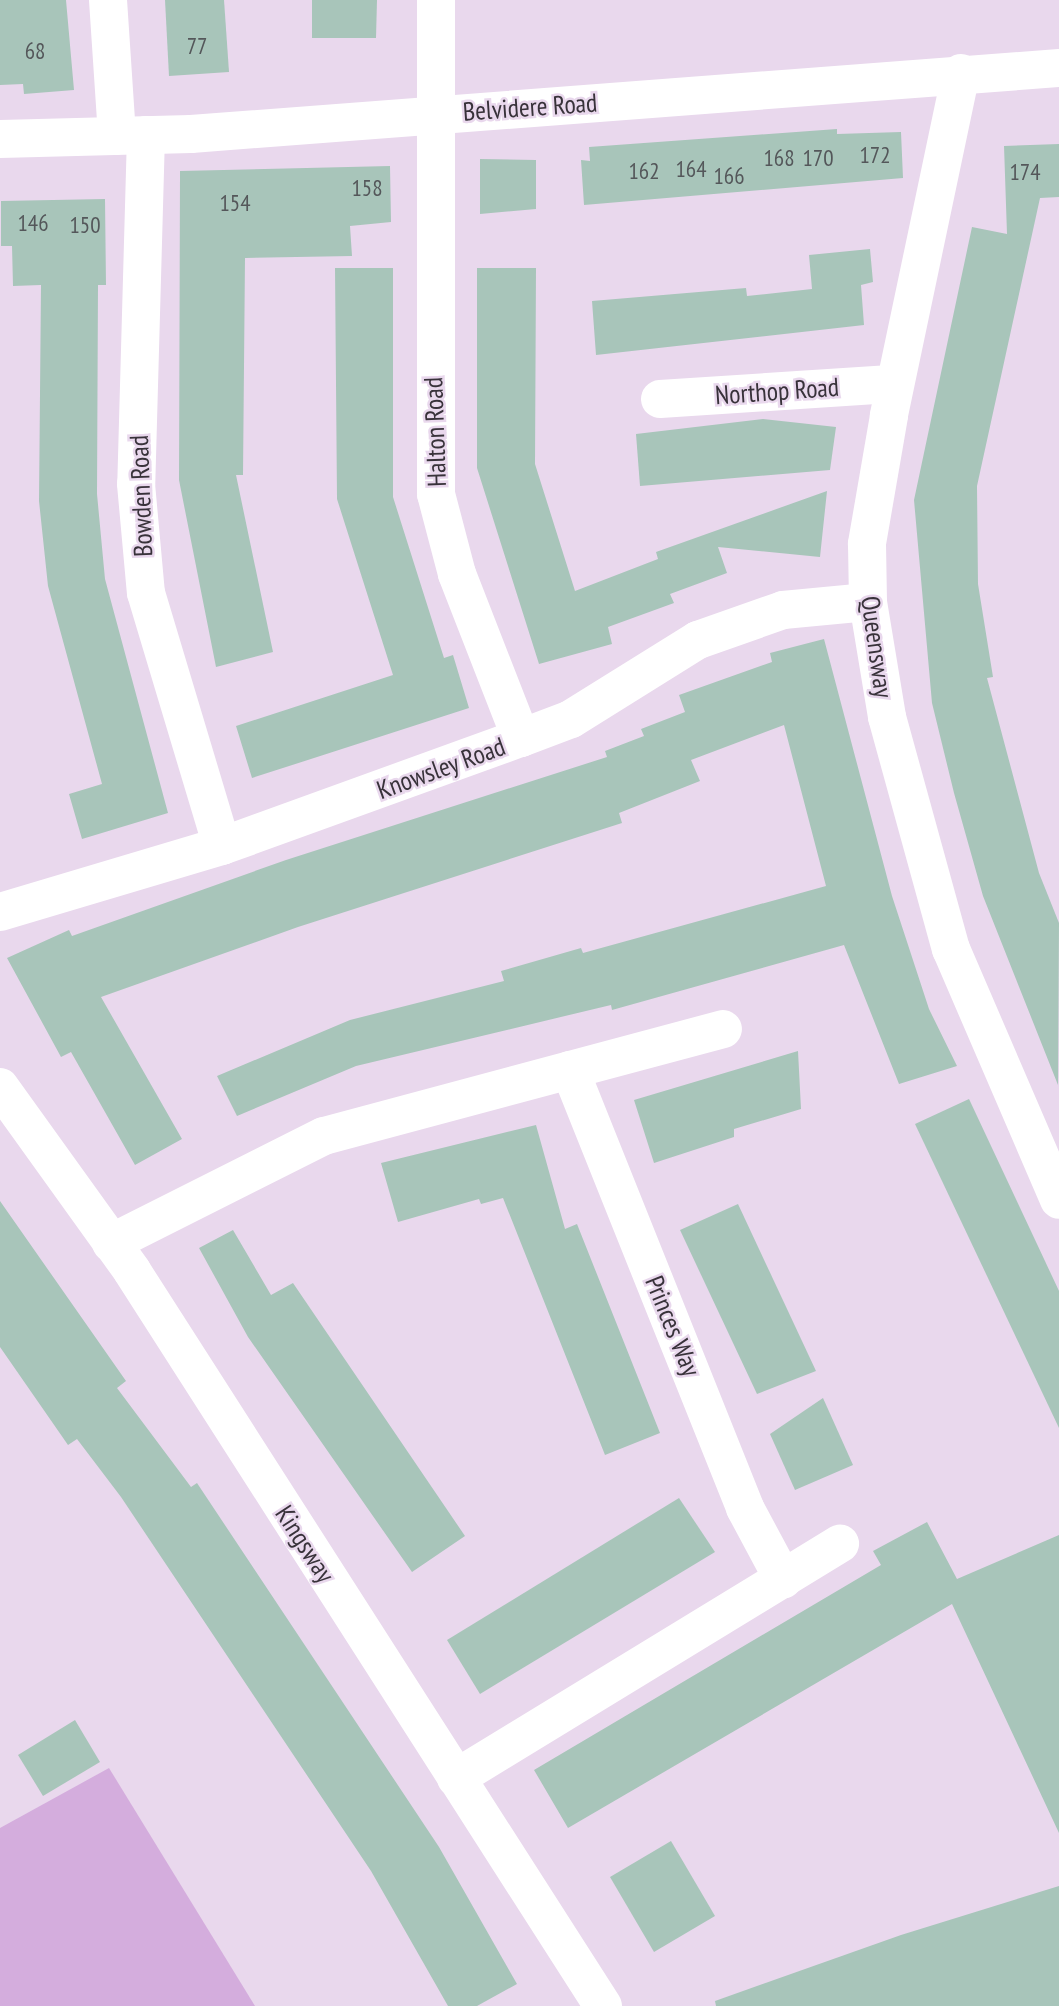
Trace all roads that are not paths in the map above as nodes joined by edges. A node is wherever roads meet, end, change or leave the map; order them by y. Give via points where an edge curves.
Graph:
1 (108, 0) edge
2 (436, 0) edge
3 (1059, 68) edge
4 (961, 73) junction
5 (434, 111) junction
6 (131, 135) junction
7 (0, 139) edge
8 (895, 384) junction
9 (660, 399) dead end
10 (868, 602) junction
11 (521, 738) junction
12 (222, 846) junction
13 (0, 912) edge
14 (723, 1029) dead end
15 (570, 1070) junction
16 (0, 1087) edge
17 (1059, 1200) edge
18 (111, 1243) junction
19 (840, 1544) dead end
20 (783, 1578) junction
21 (456, 1778) junction
22 (603, 2006) edge

1 - 6 street, Bowden Road
2 - 5 street, Halton Road
3 - 4 street, Belvidere Road
4 - 5 street, Belvidere Road via 466,114
4 - 8 street, Queensway
5 - 6 street, Belvidere Road
5 - 11 street, Halton Road via 436,494 457,575
6 - 7 street, Belvidere Road
6 - 12 street, Bowden Road via 136,484 146,593
8 - 9 street, Northop Road
8 - 10 street, Queensway via 867,544
10 - 11 street, Knowsley Road via 783,610 698,640 571,719
10 - 17 street, Queensway via 887,717 951,949
11 - 12 street, Knowsley Road
12 - 13 street, Knowsley Road
14 - 15 street
15 - 18 street via 324,1136
15 - 20 street, Princes Way via 745,1508
16 - 18 street, Kingsway
18 - 21 street, Kingsway
19 - 20 street
20 - 21 street
21 - 22 street, Kingsway

